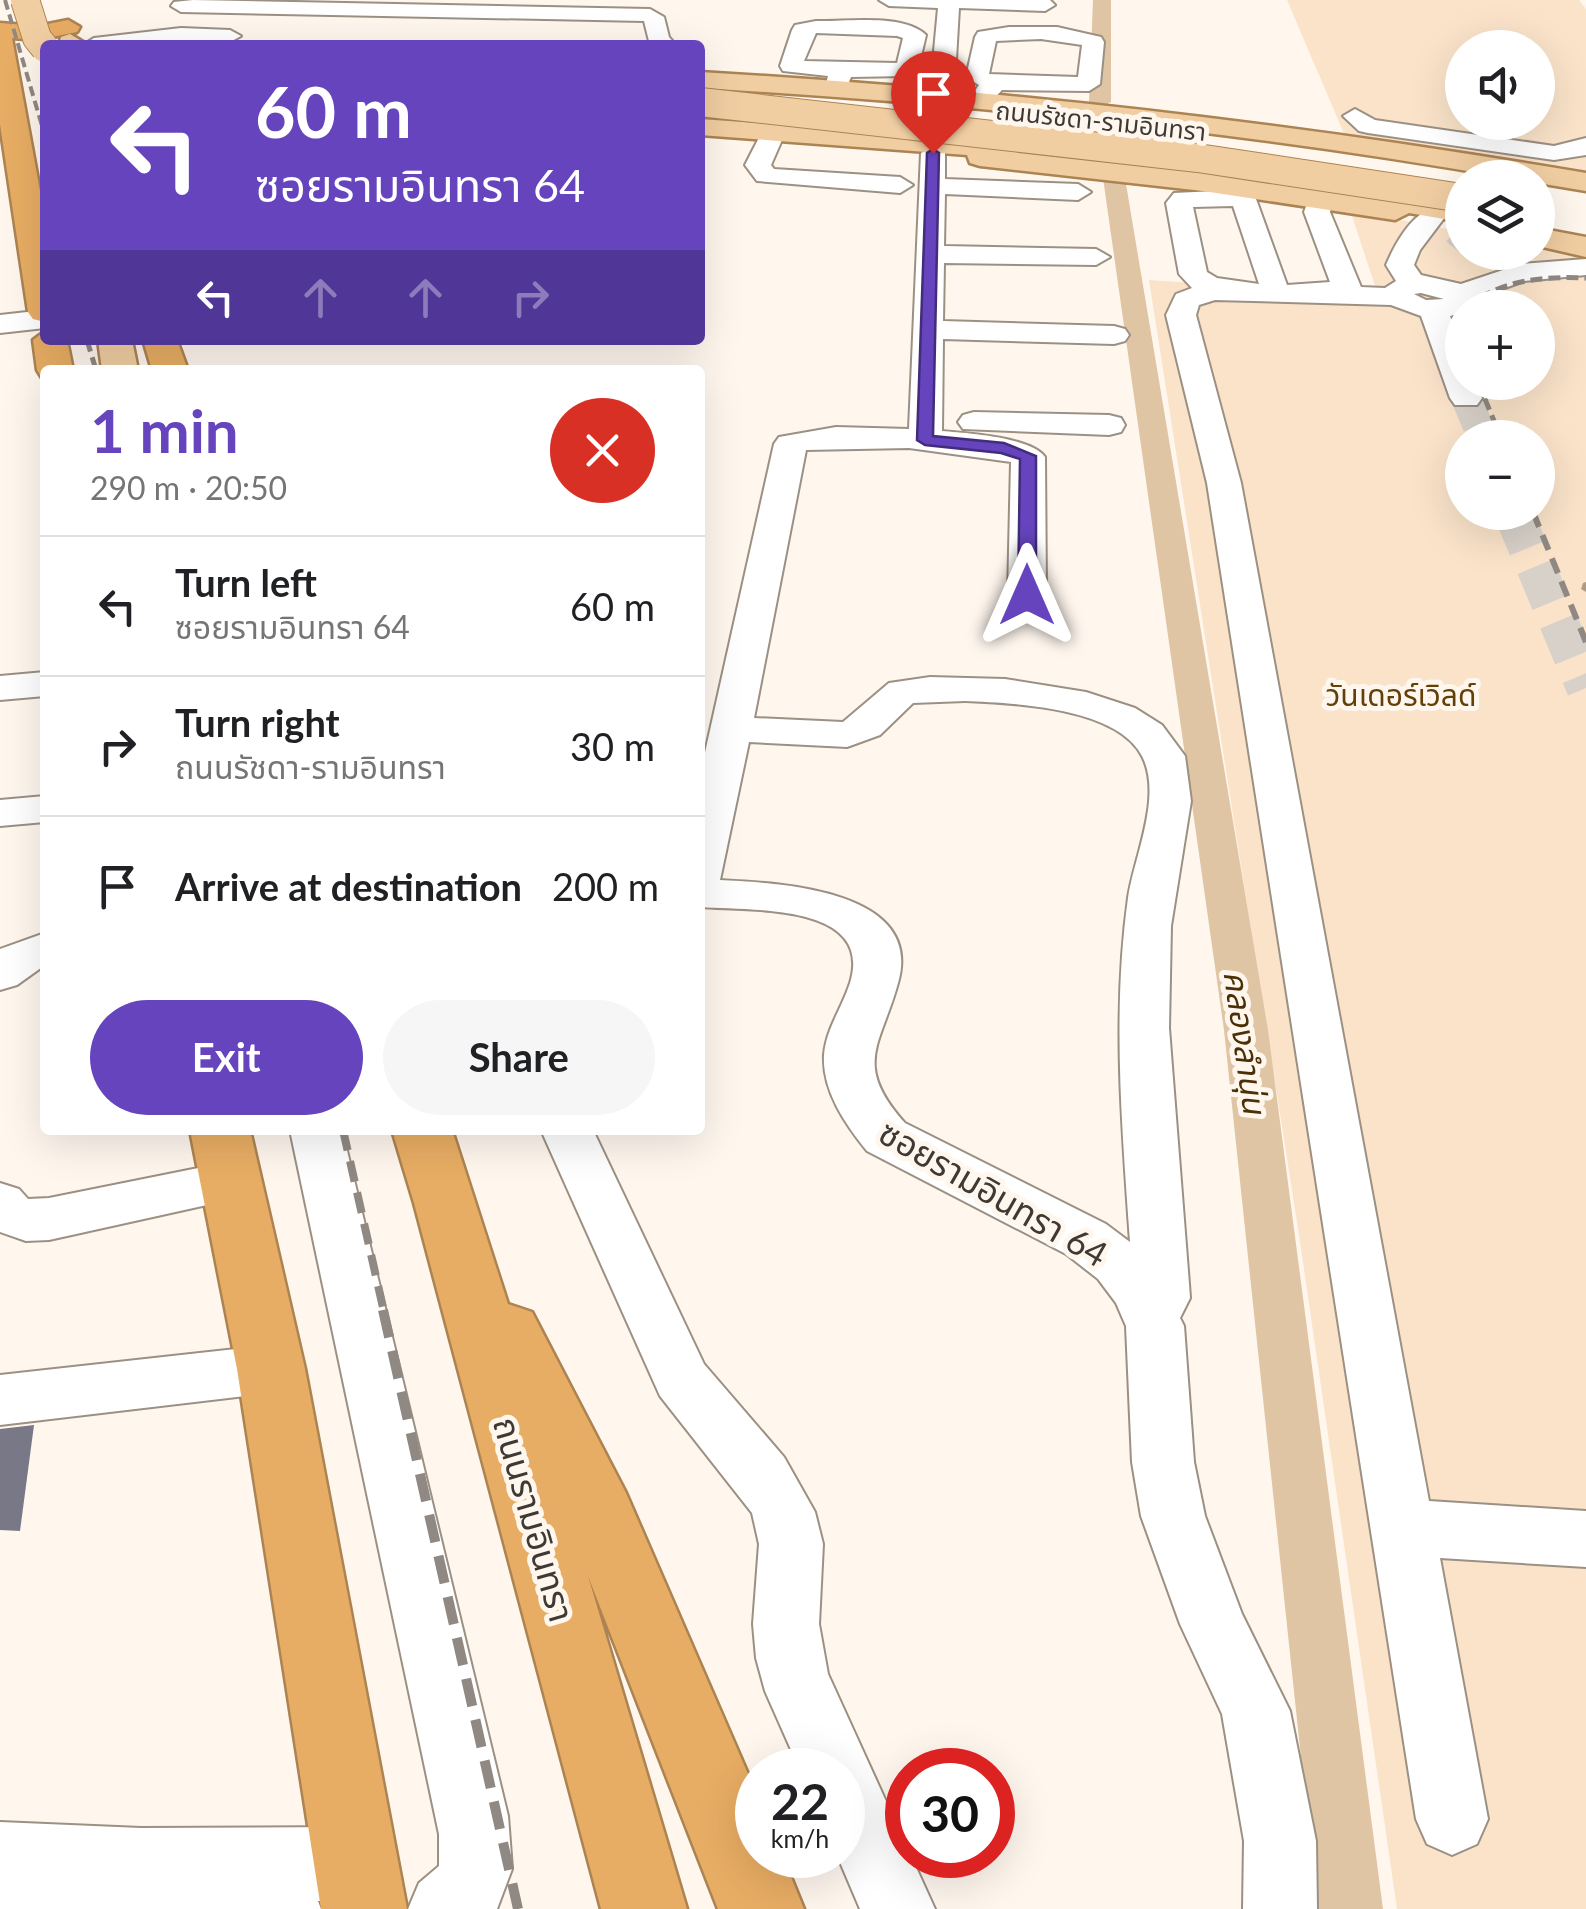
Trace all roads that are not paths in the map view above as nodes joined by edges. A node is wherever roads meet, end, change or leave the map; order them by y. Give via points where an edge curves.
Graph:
1 (25, 0) edge
2 (889, 0) edge
3 (949, 1) edge
4 (60, 2) edge
5 (192, 3) edge
6 (429, 5) edge
7 (1058, 5) dead end
8 (563, 7) edge
9 (0, 30) edge
10 (182, 34) junction
11 (258, 36) dead end
12 (0, 39) edge
13 (54, 40) edge
14 (64, 40) edge
15 (70, 40) edge
16 (99, 40) edge
17 (658, 40) edge
18 (839, 79) junction
19 (705, 81) edge
20 (705, 81) edge
21 (989, 91) junction
22 (942, 94) junction
23 (705, 105) edge
24 (705, 105) edge
25 (14, 112) edge
26 (808, 120) junction
27 (1572, 122) edge
28 (705, 127) edge
29 (773, 132) junction
30 (1461, 145) edge
31 (1586, 145) edge
32 (1542, 147) dead end
33 (933, 153) junction
34 (1445, 168) edge
35 (1445, 173) edge
36 (1555, 184) edge
37 (1586, 184) edge
38 (900, 186) dead end
39 (932, 186) junction
40 (1243, 188) junction
41 (1555, 188) edge
42 (1078, 192) dead end
43 (1445, 195) edge
44 (1586, 196) edge
45 (1320, 200) junction
46 (1555, 202) edge
47 (1586, 208) edge
48 (1555, 215) edge
49 (1586, 220) edge
50 (1555, 229) edge
51 (1586, 234) edge
52 (1555, 241) edge
53 (1586, 247) edge
54 (930, 254) junction
55 (1096, 258) dead end
56 (1437, 260) edge
57 (1555, 266) edge
58 (1586, 267) edge
59 (40, 283) edge
60 (1275, 290) junction
61 (1445, 298) edge
62 (40, 317) edge
63 (0, 324) edge
64 (928, 330) junction
65 (1114, 335) dead end
66 (0, 337) edge
67 (40, 337) edge
68 (1110, 425) dead end
69 (925, 430) junction
70 (1027, 595) dead end
71 (730, 729) junction
72 (40, 809) edge
73 (0, 813) edge
74 (705, 852) edge
75 (705, 894) edge
76 (40, 950) edge
77 (0, 974) edge
78 (317, 1135) edge
79 (424, 1135) edge
80 (569, 1135) edge
81 (226, 1156) edge
82 (446, 1202) junction
83 (0, 1204) edge
84 (1152, 1318) junction
85 (271, 1369) junction
86 (0, 1400) edge
87 (1401, 1527) junction
88 (1586, 1539) edge
89 (826, 1748) edge
90 (1452, 1819) dead end
91 (865, 1836) edge
92 (12, 1885) edge
93 (360, 1887) edge
94 (284, 1909) edge
95 (445, 1909) edge
96 (644, 1909) edge
97 (761, 1909) edge
98 (898, 1909) edge
99 (1280, 1909) edge

1 - 13 main road, bridge via 36,38
2 - 3 street
3 - 7 street
3 - 22 street
4 - 15 highway
5 - 6 street
5 - 10 street
6 - 8 street
8 - 17 street via 650,15
9 - 14 highway
10 - 11 street
10 - 16 street
12 - 25 highway
18 - 18 street via 792,66 803,30 915,35 905,70
18 - 19 main road
18 - 22 main road
20 - 34 main road, ถนนรัชดา-รามอินทรา via 1118,120
21 - 21 street via 977,77 986,37 1074,35 1094,42 1088,84
21 - 22 main road
21 - 30 main road via 1237,126
23 - 26 main road, ถนนรัชดา-รามอินทรา
24 - 43 main road, ถนนรัชดา-รามอินทรา, bridge via 1167,154
25 - 59 highway
26 - 29 main road, ถนนรัชดา-รามอินทรา
26 - 30 main road, ถนนรัชดา-รามอินทรา via 1261,155
26 - 33 main road
26 - 35 main road via 1061,123
26 - 40 main road, ถนนรัชดา-รามอินทรา
27 - 32 street
28 - 29 main road, ถนนรัชดา-รามอินทรา
29 - 38 street via 758,165 766,176
30 - 31 street via 1554,154
30 - 37 main road
33 - 39 street
33 - 40 main road
36 - 37 main road
39 - 42 street
39 - 54 street
40 - 45 main road
40 - 56 main road, ถนนรัชดา-รามอินทรา
40 - 60 street
40 - 60 street via 1180,200 1194,274 1210,286
41 - 44 main road
45 - 56 main road
45 - 60 street via 1317,212 1348,290
46 - 47 main road
48 - 49 main road
50 - 51 main road
52 - 53 main road
54 - 55 street
54 - 64 street
56 - 61 street
56 - 87 street via 1198,293 1186,300 1181,315 1224,483
57 - 58 street
62 - 63 street
64 - 65 street
64 - 69 street
66 - 67 street
68 - 69 street
69 - 70 street via 1028,456
69 - 71 street via 814,436 791,444
71 - 74 street
71 - 84 street via 847,734 864,730 903,692 1036,692 1132,724 1164,754 1171,799 1143,954 1162,1284
72 - 73 street
75 - 84 street, ซอยรามอินทรา 64 via 822,906 867,932 880,970 849,1056 852,1083 868,1118 886,1137 1086,1239 1118,1264
76 - 77 street
78 - 95 street via 479,1860 469,1888
79 - 82 highway, ถนนรามอินทรา
80 - 89 street via 682,1379 700,1408 767,1477 785,1515 794,1566 787,1644
81 - 83 street via 49,1220 26,1220
81 - 85 highway
82 - 96 highway, ถนนรามอินทรา
82 - 97 highway via 590,1494
84 - 99 street, ซอยรามอินทรา 64 via 1173,1516 1212,1624 1256,1712 1280,1842
85 - 86 street
85 - 93 highway
87 - 88 street
87 - 90 street
91 - 98 street
92 - 93 street via 140,1865
92 - 94 street

